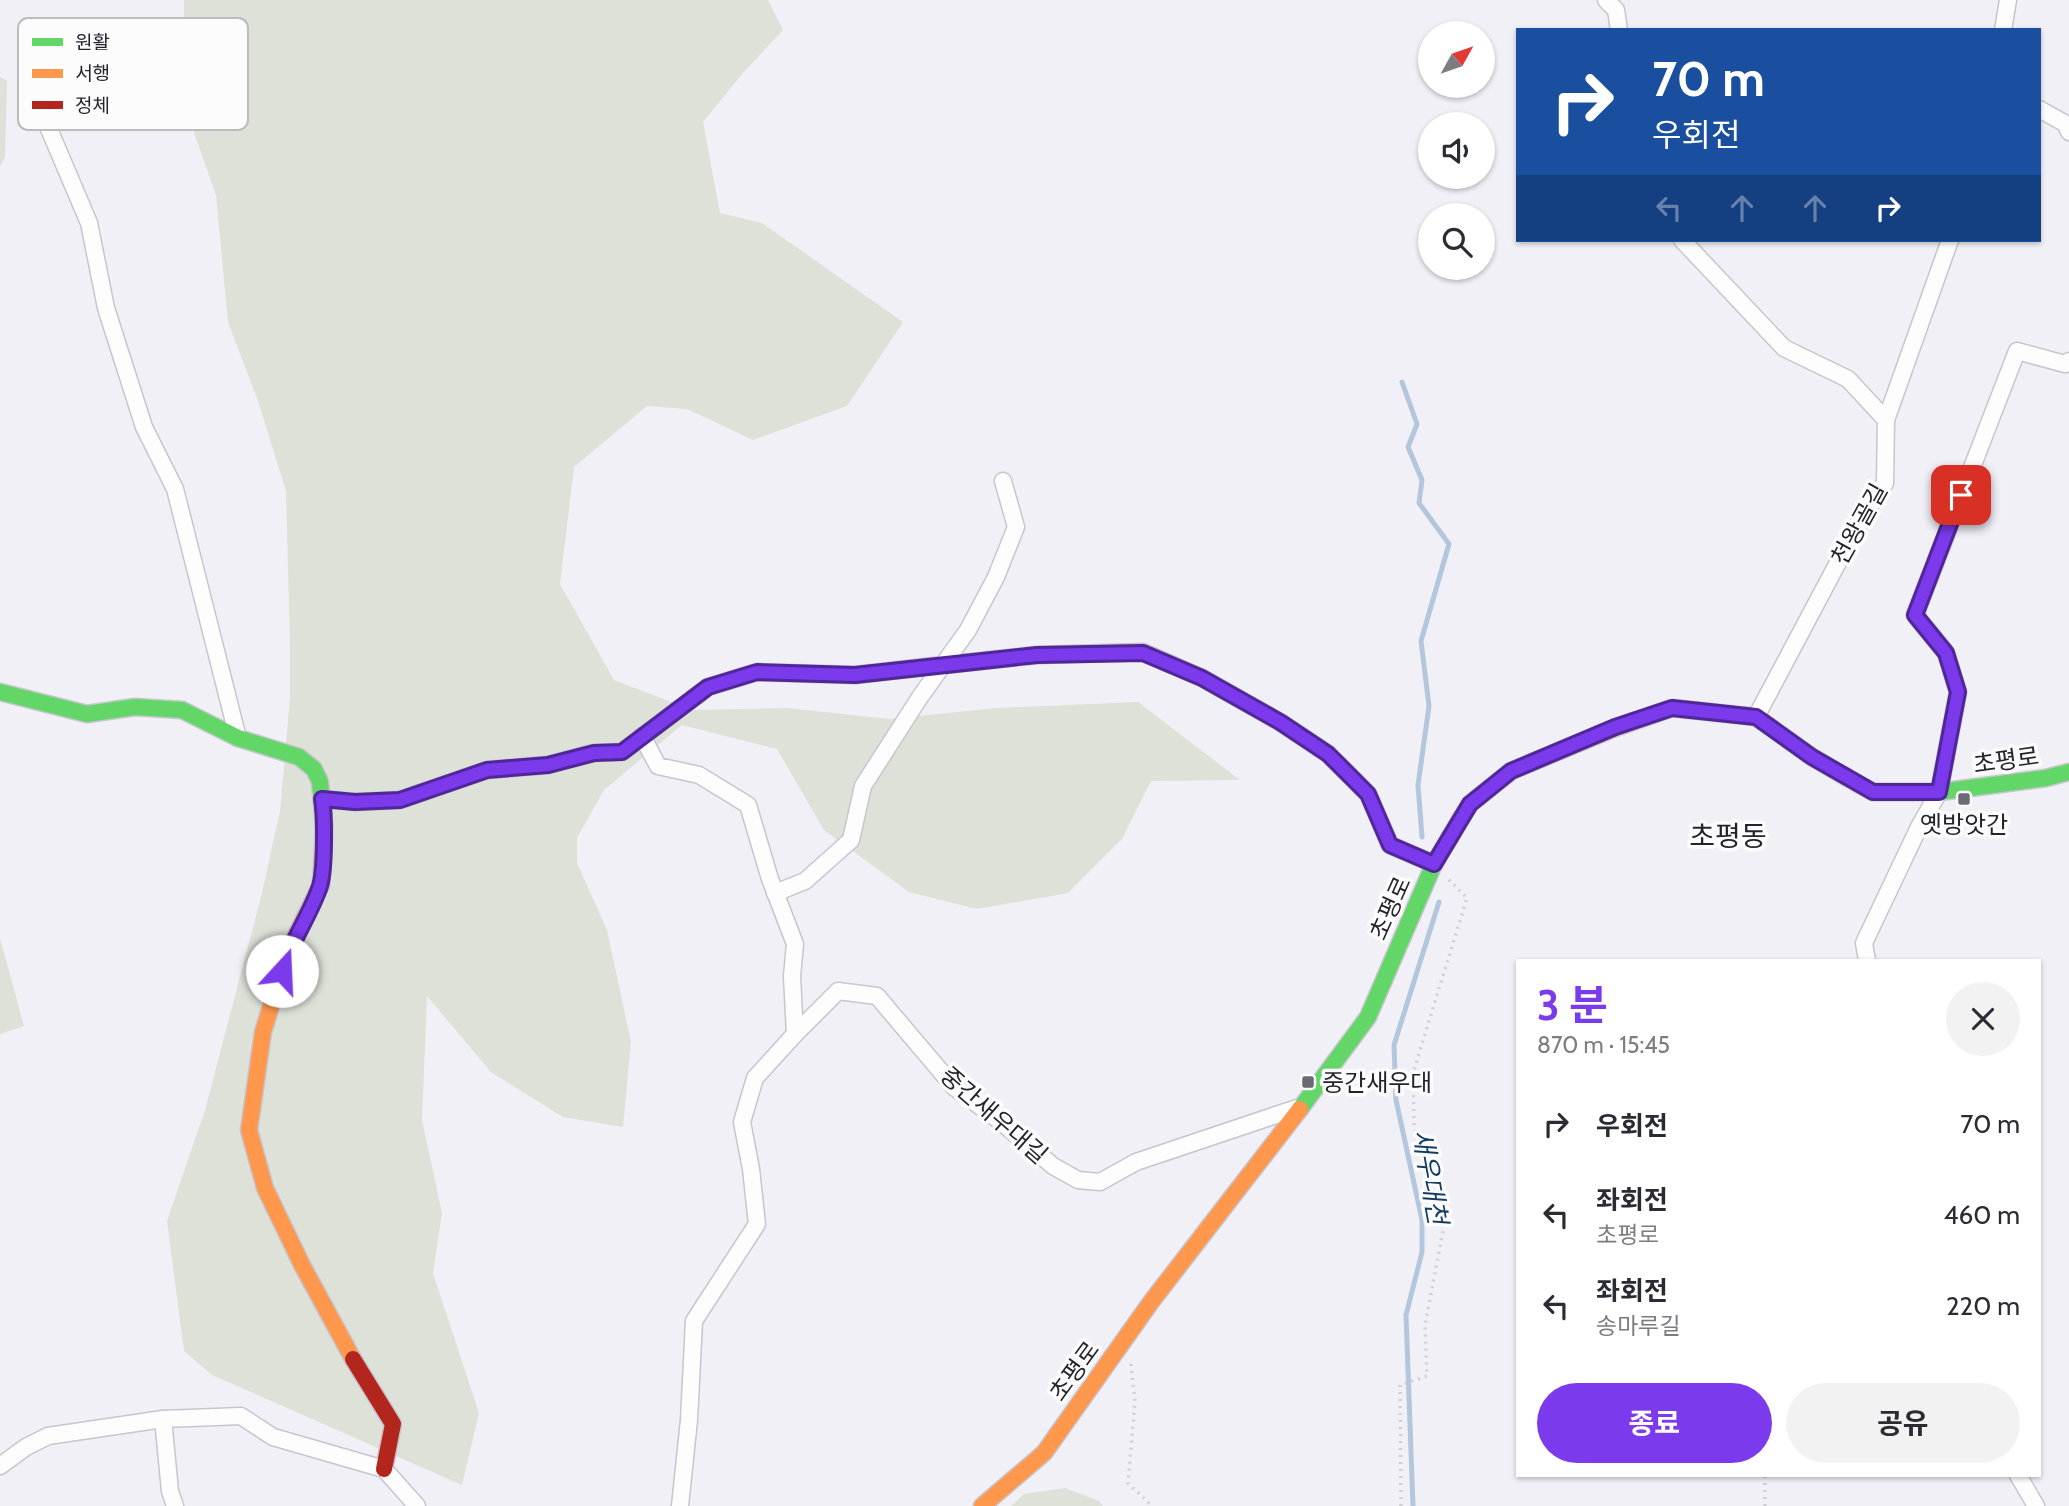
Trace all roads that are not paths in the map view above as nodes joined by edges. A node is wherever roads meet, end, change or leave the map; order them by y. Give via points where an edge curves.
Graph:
1 (1606, 0) edge
2 (2008, 0) edge
3 (1619, 28) edge
4 (2003, 28) edge
5 (2041, 110) edge
6 (49, 130) edge
7 (2069, 132) edge
8 (1684, 242) edge
9 (1949, 242) edge
10 (2069, 361) edge
11 (1886, 420) junction
12 (1003, 481) dead end
13 (942, 665) junction
14 (0, 692) edge
15 (1756, 717) junction
16 (642, 736) junction
17 (239, 738) junction
18 (2069, 772) edge
19 (1939, 792) junction
20 (322, 799) junction
21 (1434, 864) junction
22 (775, 893) junction
23 (1867, 959) edge
24 (795, 1034) junction
25 (1300, 1107) junction
26 (163, 1419) junction
27 (0, 1466) edge
28 (384, 1469) junction
29 (2019, 1477) edge
30 (175, 1506) edge
31 (417, 1506) edge
32 (680, 1506) edge
33 (982, 1506) edge
34 (2036, 1506) edge

1 - 3 street via 1616,10
2 - 4 street
5 - 7 street via 2066,124
6 - 17 street via 89,223 106,308 144,427 175,489
8 - 11 street via 1784,348 1848,379
9 - 11 street, 천왕골길
10 - 19 street via 2065,364 2017,351 1915,615 1946,653 1958,692
11 - 15 street, 천왕골길 via 1885,484 1860,520
12 - 13 street via 1016,527 991,588
13 - 16 street via 855,675 757,672 708,687
13 - 21 street via 1037,655 1143,653 1202,678 1328,754 1368,794 1390,845
13 - 22 street via 863,786 851,840 805,881
14 - 17 street via 87,714 135,707 181,710
15 - 19 street, 초평로 via 1873,792
15 - 21 street, 초평로 via 1672,708 1511,771 1470,804
16 - 20 street via 622,752 487,770 400,800
16 - 22 street via 658,766 699,775 748,805
17 - 20 street via 299,757 314,769
18 - 19 street, 초평로
19 - 23 street via 1864,943
20 - 28 street via 321,885 288,951 263,1032 249,1129 265,1188 302,1265 338,1335 393,1424
21 - 25 street, 초평로 via 1368,1017
22 - 24 street via 794,944
24 - 25 street, 중간새우대길 via 838,991 877,996 954,1087 1053,1166 1078,1180 1100,1182 1136,1162
24 - 32 street via 755,1078 741,1122 757,1224 694,1321
25 - 33 street, 초평로 via 1044,1453
26 - 27 street via 48,1436
26 - 28 street via 241,1416 273,1437
26 - 30 street
28 - 31 street
29 - 34 street

